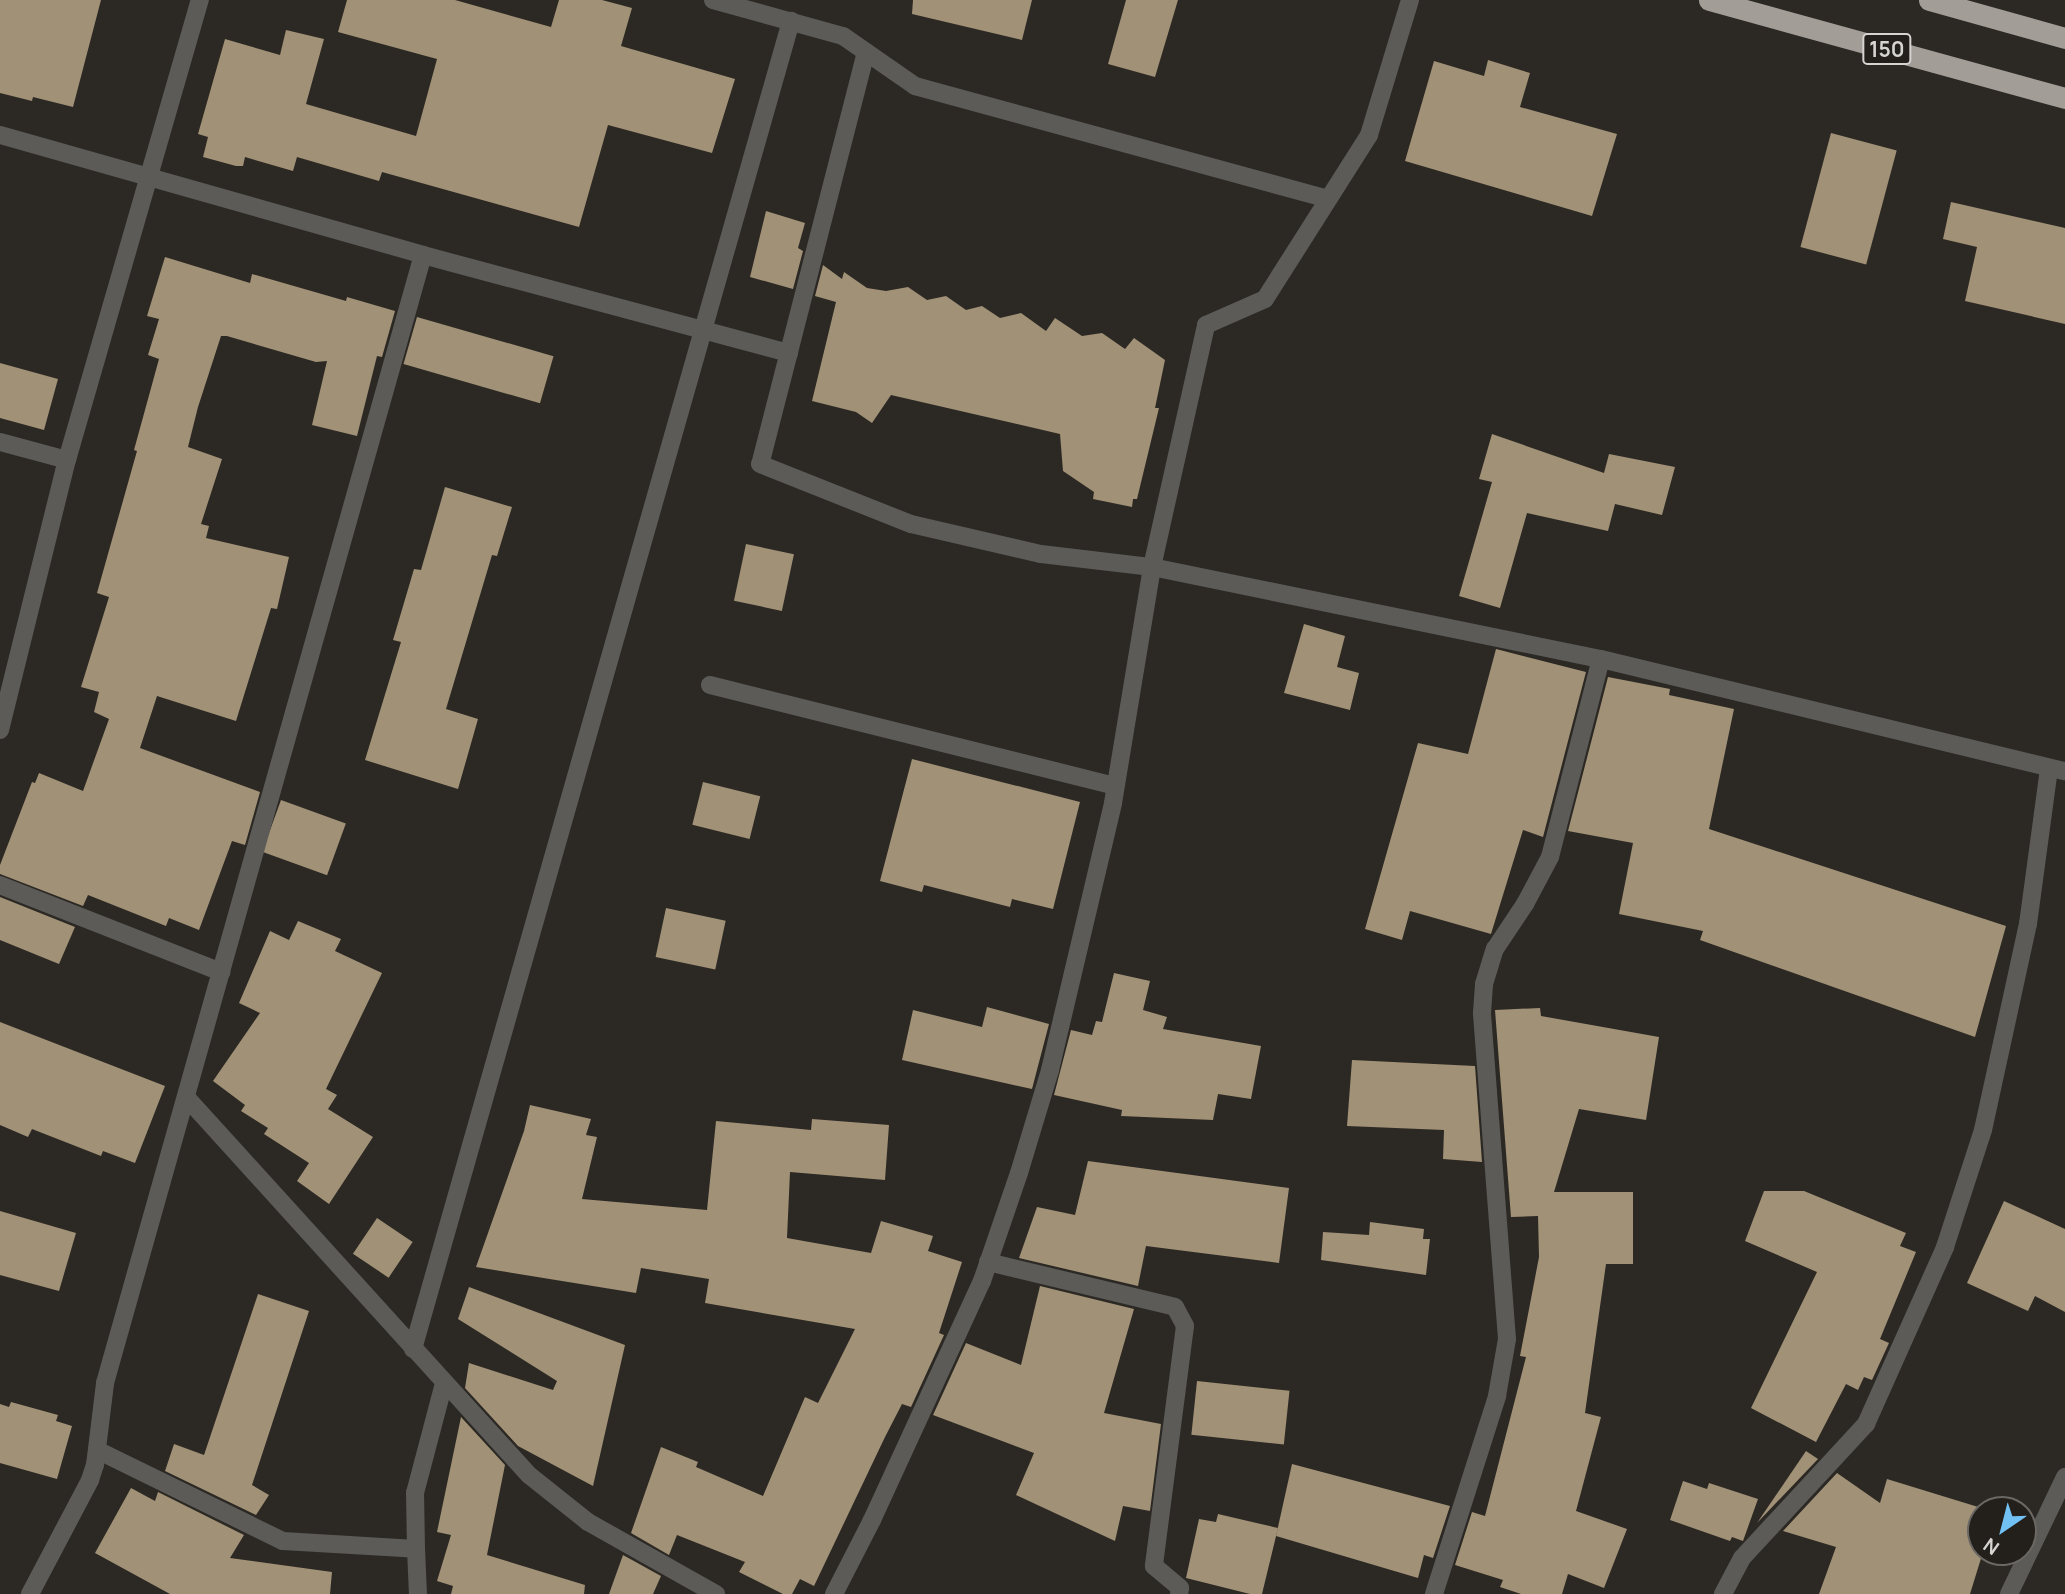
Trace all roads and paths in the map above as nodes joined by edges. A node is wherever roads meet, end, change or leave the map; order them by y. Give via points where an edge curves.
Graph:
1 (200, 0) edge
2 (713, 0) edge
3 (1410, 0) edge
4 (1709, 0) edge
5 (1929, 0) edge
6 (791, 22) junction
7 (2065, 38) edge
8 (866, 52) junction
9 (2065, 98) edge
10 (0, 135) edge
11 (151, 177) junction
12 (1328, 199) junction
13 (423, 255) junction
14 (704, 329) junction
15 (789, 353) junction
16 (0, 442) edge
17 (66, 460) junction
18 (1152, 567) junction
19 (1601, 659) junction
20 (710, 685) dead end
21 (0, 730) edge
22 (2057, 770) edge
23 (1115, 786) junction
24 (0, 885) edge
25 (221, 972) junction
26 (186, 1097) junction
27 (988, 1262) junction
28 (413, 1349) junction
29 (444, 1383) junction
30 (97, 1450) junction
31 (2065, 1477) edge
32 (416, 1549) junction
33 (30, 1594) edge
34 (418, 1594) edge
35 (716, 1594) edge
36 (834, 1594) edge
37 (1179, 1594) edge
38 (1433, 1594) edge
39 (1723, 1594) edge
40 (2009, 1594) edge

1 - 11 street
2 - 6 street
3 - 12 street via 1369,135
4 - 9 highway, 150
5 - 7 highway
6 - 8 street via 843,36
6 - 14 street
8 - 12 street via 915,86
8 - 15 street
10 - 11 street
11 - 13 street
11 - 17 street
12 - 18 street via 1265,299 1206,325
13 - 14 street
13 - 25 street
14 - 15 street
14 - 28 street
15 - 18 street via 760,464 911,524 1041,554
16 - 17 street
17 - 21 street
18 - 19 street
18 - 23 street
19 - 22 street
19 - 38 street via 1550,857 1496,949 1484,984 1482,1013 1507,1339 1497,1396
20 - 23 street
22 - 39 street via 1983,1130 1945,1247 1866,1424 1742,1558
23 - 27 street via 1050,1070
24 - 25 street
25 - 26 street
26 - 28 street
26 - 30 street via 105,1383
27 - 36 street via 924,1409
27 - 37 street via 1175,1307 1185,1326 1154,1566 1180,1588
28 - 29 street
29 - 32 street via 415,1493
29 - 35 street via 529,1475 588,1522
30 - 32 street via 283,1541
30 - 33 street via 90,1480
31 - 40 street
32 - 34 street

